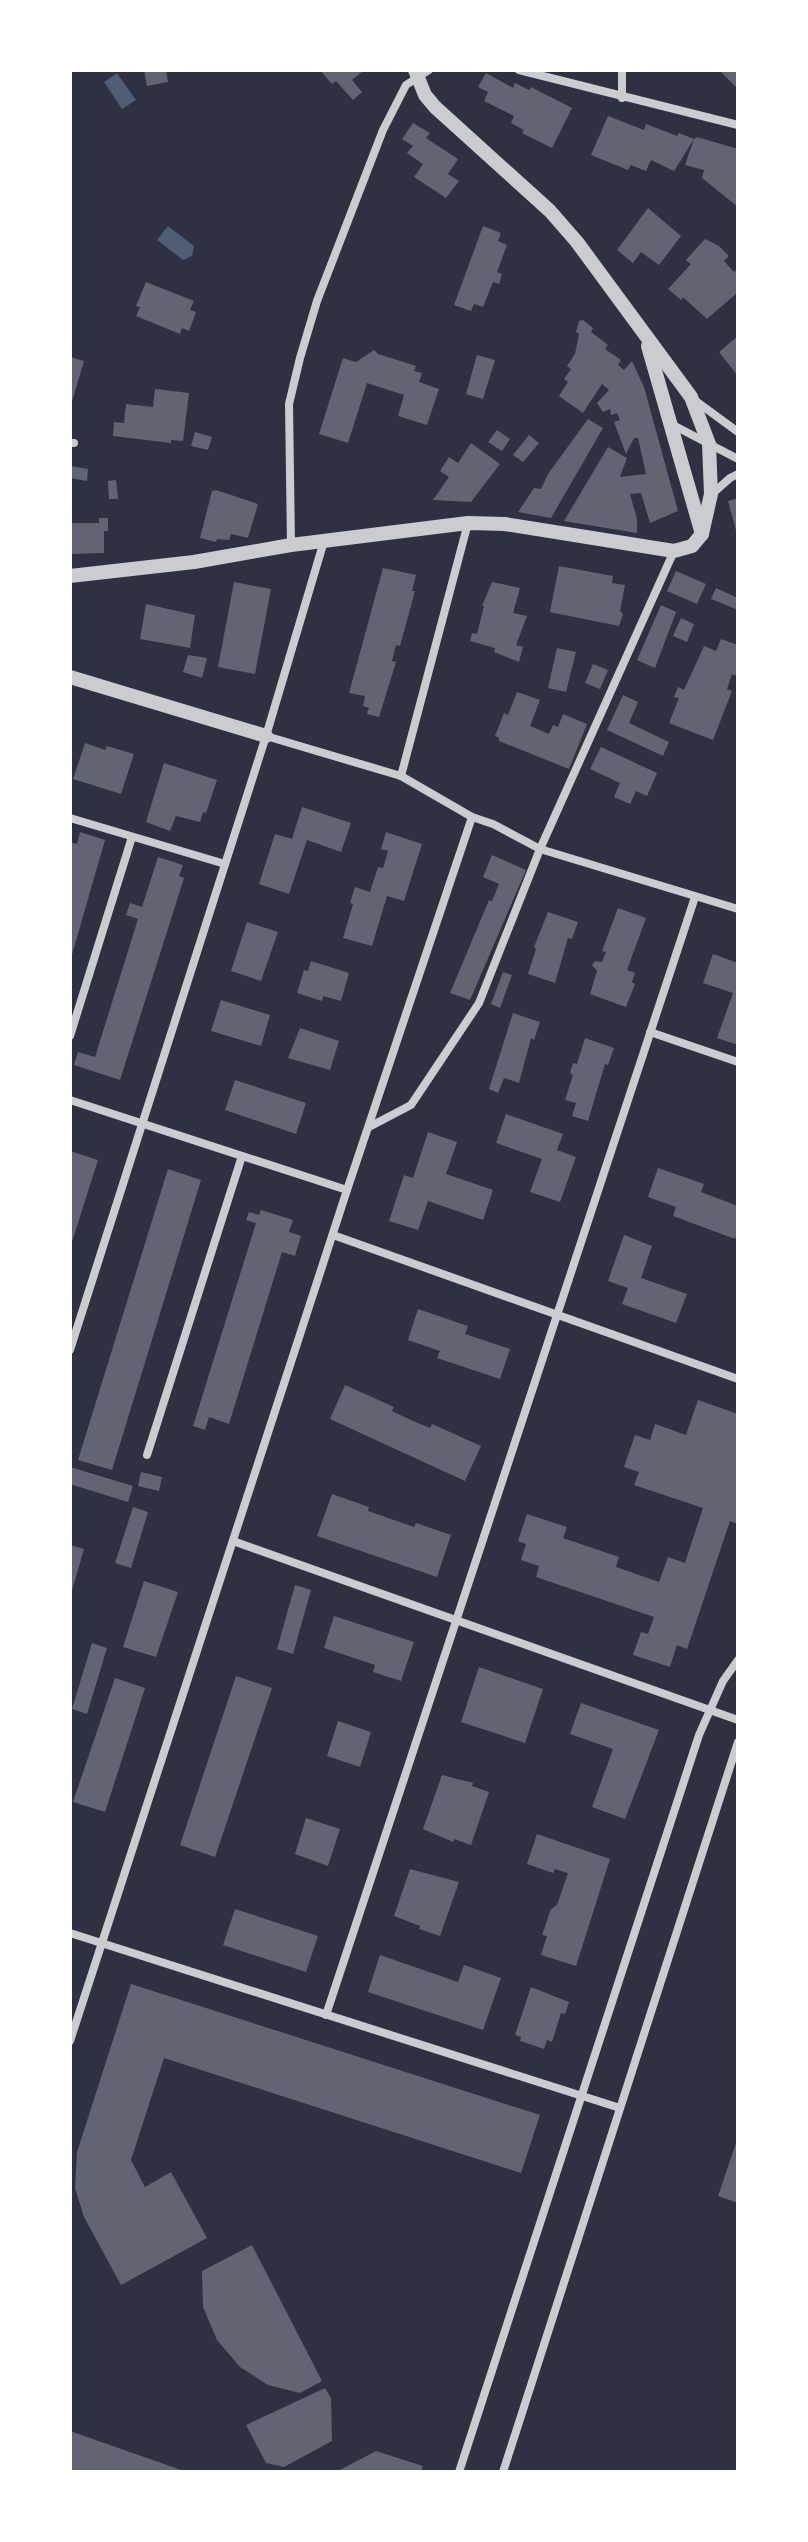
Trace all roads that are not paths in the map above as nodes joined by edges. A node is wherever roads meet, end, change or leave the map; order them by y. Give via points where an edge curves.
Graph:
1 (519, 70) edge
2 (622, 70) edge
3 (420, 73) edge
4 (622, 98) junction
5 (738, 125) edge
6 (644, 334) junction
7 (691, 397) junction
8 (670, 423) junction
9 (738, 432) edge
10 (709, 444) junction
11 (738, 459) edge
12 (738, 474) edge
13 (711, 494) junction
14 (468, 523) junction
15 (702, 534) junction
16 (324, 541) junction
17 (291, 545) junction
18 (674, 551) junction
19 (70, 576) edge
20 (70, 677) edge
21 (266, 736) junction
22 (401, 776) junction
23 (472, 817) junction
24 (70, 818) edge
25 (132, 837) junction
26 (540, 849) junction
27 (225, 864) junction
28 (695, 897) junction
29 (738, 909) edge
30 (650, 1032) junction
31 (70, 1036) edge
32 (738, 1062) edge
33 (70, 1100) edge
34 (143, 1124) junction
35 (368, 1128) junction
36 (242, 1156) junction
37 (347, 1190) junction
38 (333, 1235) junction
39 (556, 1315) junction
40 (70, 1350) edge
41 (738, 1379) edge
42 (147, 1455) dead end
43 (233, 1541) junction
44 (456, 1620) junction
45 (738, 1660) edge
46 (709, 1710) junction
47 (738, 1720) edge
48 (738, 1742) edge
49 (70, 1933) edge
50 (102, 1943) junction
51 (326, 2015) junction
52 (70, 2041) edge
53 (582, 2096) junction
54 (620, 2108) junction
55 (459, 2472) edge
56 (503, 2472) edge

1 - 4 street
2 - 4 street
3 - 6 street via 425,95 435,107 550,211
3 - 17 street via 406,85 367,167 300,358 289,404
4 - 5 street
6 - 7 street
6 - 8 street
7 - 9 street
7 - 10 street
8 - 10 street
8 - 15 street
10 - 11 street
10 - 13 street
12 - 13 street
13 - 15 street
14 - 16 street
14 - 18 street
14 - 22 street
15 - 18 street via 692,546
16 - 17 street
16 - 21 street
17 - 19 street
18 - 26 street
20 - 21 street
21 - 22 street
21 - 27 street
22 - 23 street
23 - 26 street
23 - 35 street
24 - 25 street
25 - 27 street
25 - 31 street
26 - 28 street
26 - 35 street via 479,1003 411,1105
27 - 34 street
28 - 29 street
28 - 30 street
30 - 32 street
30 - 39 street
33 - 34 street
34 - 36 street
34 - 40 street
35 - 37 street
36 - 37 street
36 - 42 street
37 - 38 street
38 - 39 street
38 - 43 street
39 - 41 street
39 - 44 street
43 - 44 street
43 - 50 street
44 - 46 street
44 - 51 street
45 - 46 street
46 - 47 street
46 - 53 street
48 - 54 street
49 - 50 street
50 - 51 street
50 - 52 street
51 - 53 street
53 - 54 street
53 - 55 street
54 - 56 street

